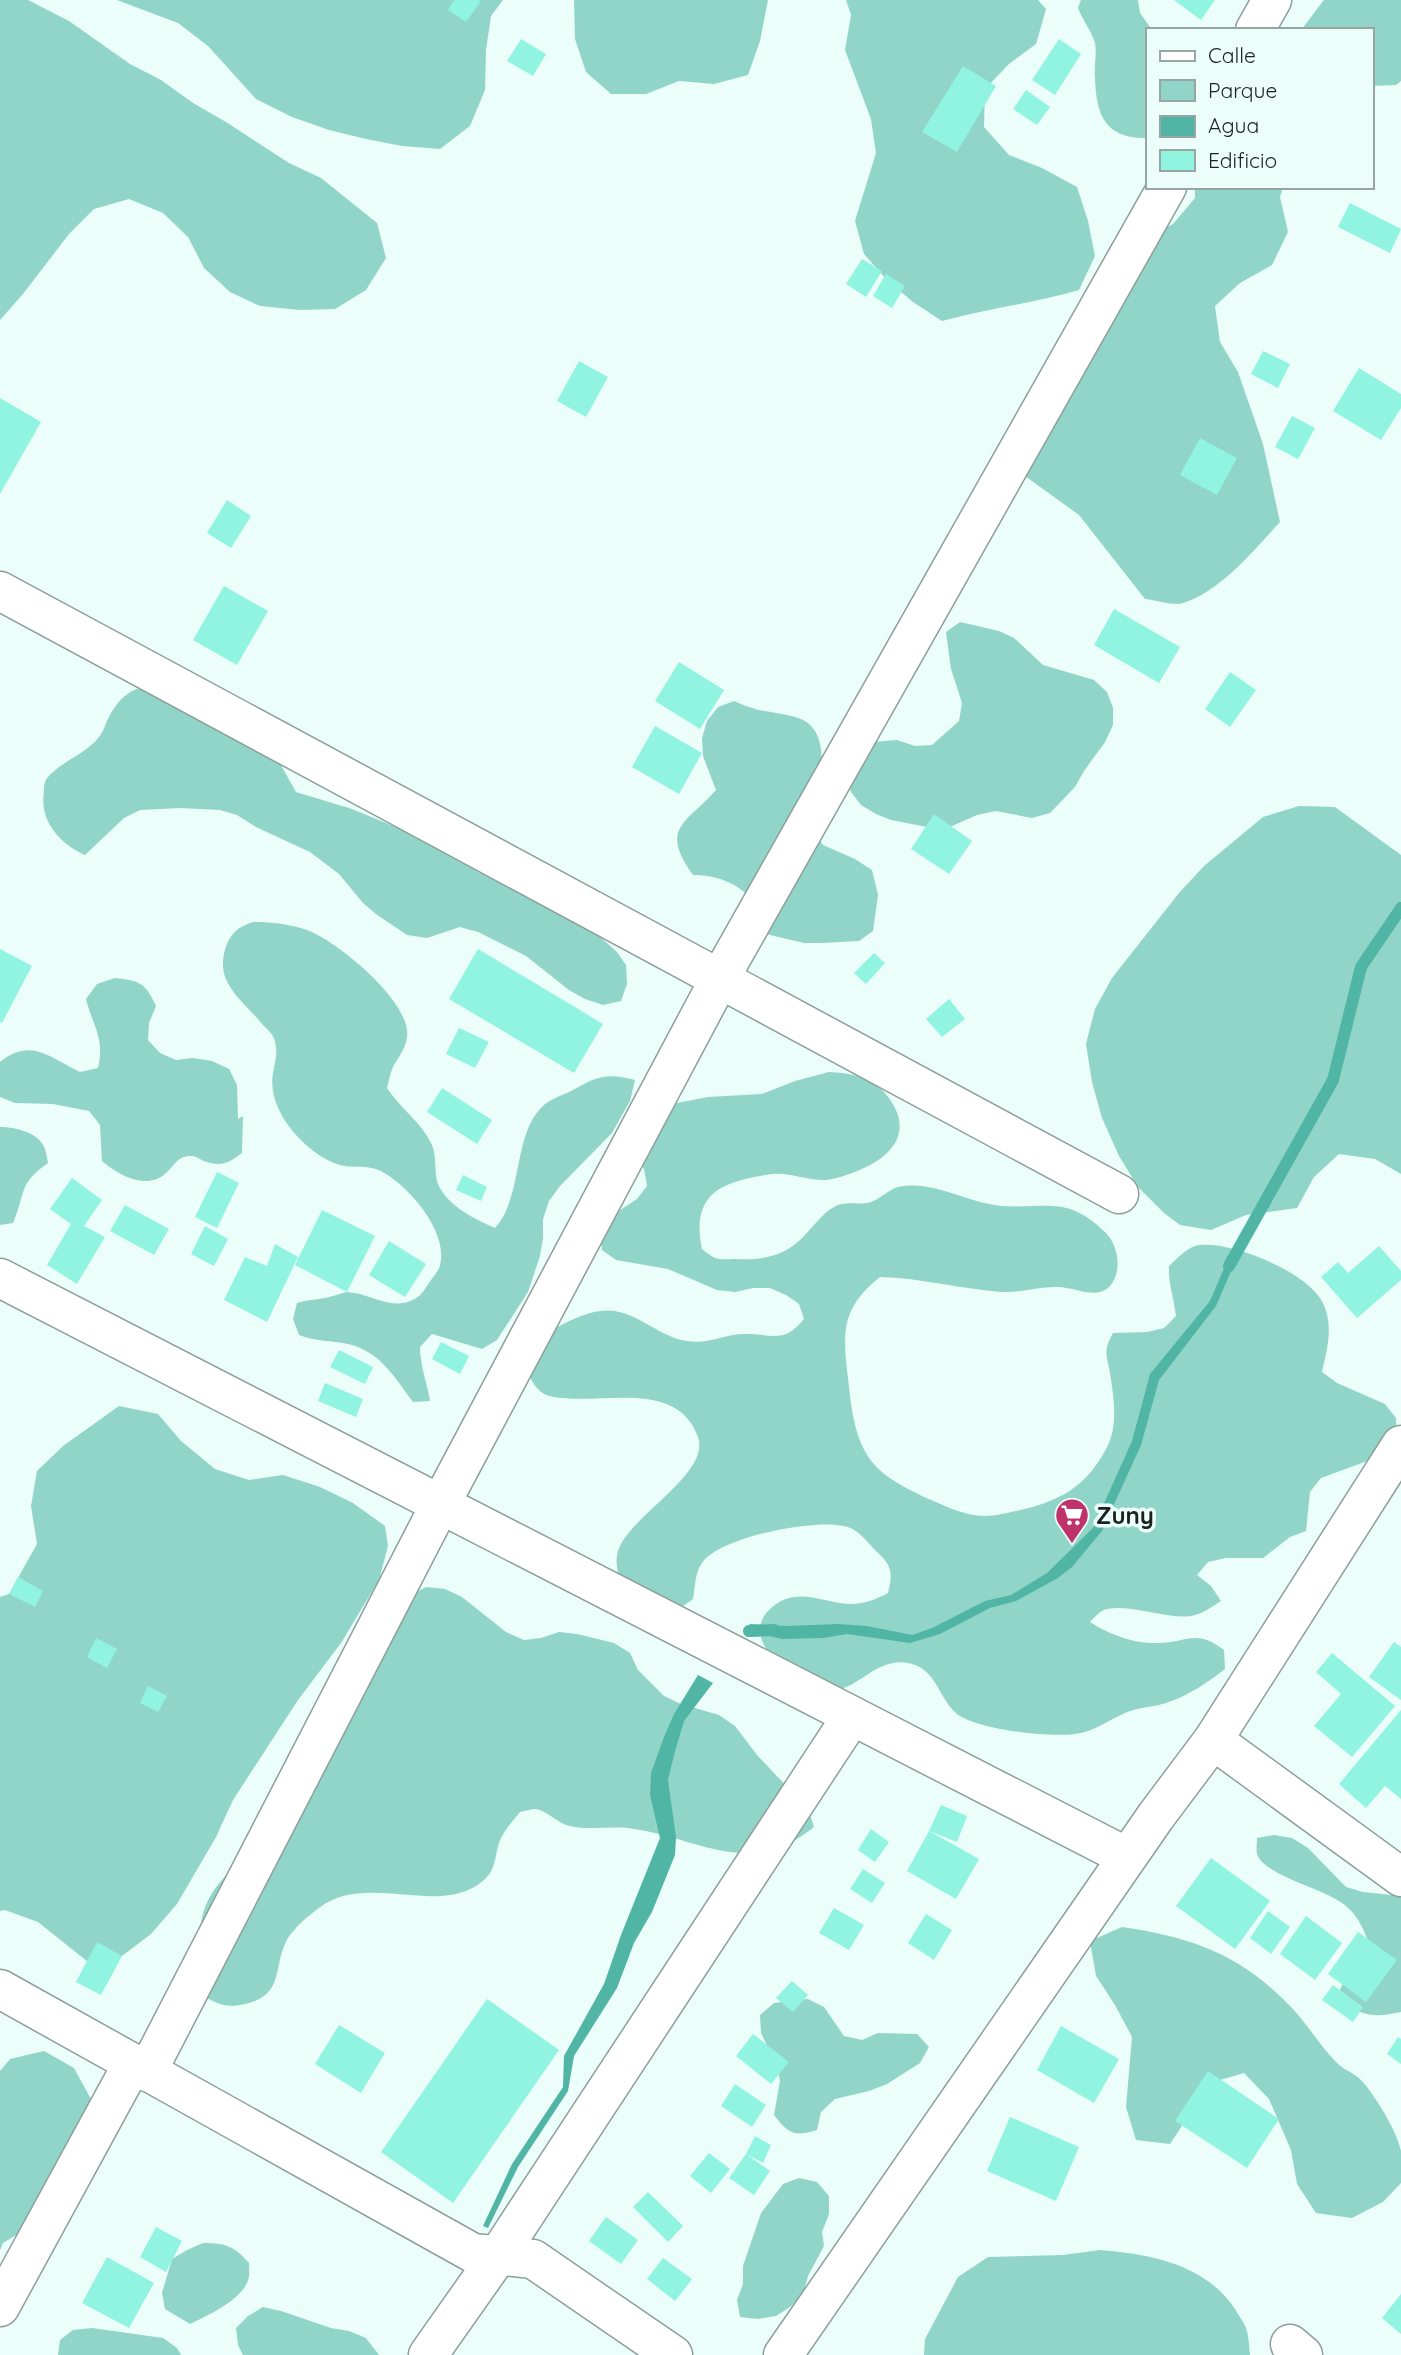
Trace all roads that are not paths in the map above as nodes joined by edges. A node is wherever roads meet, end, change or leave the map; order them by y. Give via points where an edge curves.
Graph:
1 (1272, 0) edge
2 (1256, 28) edge
3 (1166, 189) edge
4 (0, 591) edge
5 (720, 978) junction
6 (1119, 1194) dead end
7 (0, 1278) edge
8 (1401, 1445) edge
9 (440, 1505) junction
10 (852, 1716) junction
11 (1213, 1740) junction
12 (1127, 1857) junction
13 (1401, 1877) edge
14 (0, 1989) edge
15 (140, 2068) junction
16 (496, 2257) junction
17 (0, 2307) edge
18 (428, 2355) edge
19 (673, 2355) edge
20 (783, 2355) edge

1 - 2 street
3 - 5 street
4 - 5 street
5 - 6 street
5 - 9 street
7 - 9 street
8 - 11 street
9 - 10 street
9 - 15 street
10 - 12 street
10 - 16 street
11 - 12 street
11 - 13 street
12 - 20 street
14 - 15 street
15 - 16 street via 473,2253
15 - 17 street
16 - 18 street
16 - 19 street via 533,2259

